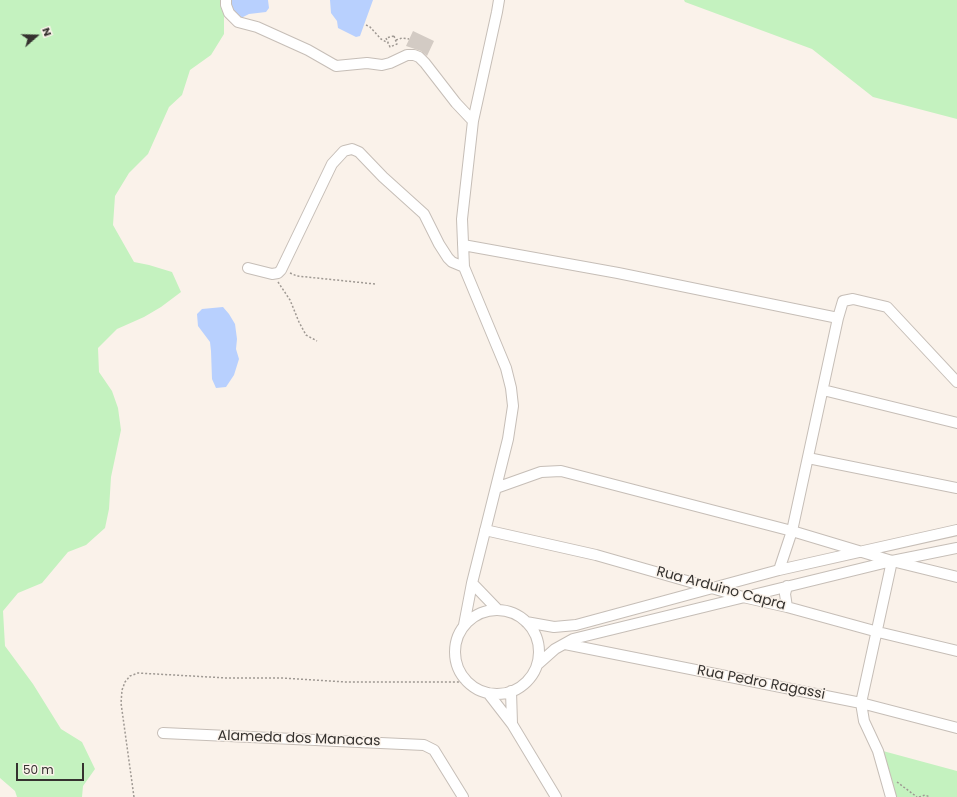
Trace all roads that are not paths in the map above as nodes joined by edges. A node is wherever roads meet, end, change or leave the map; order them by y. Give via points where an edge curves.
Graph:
1 (226, 0) edge
2 (499, 0) edge
3 (473, 121) junction
4 (463, 245) junction
5 (464, 267) junction
6 (248, 268) dead end
7 (838, 318) junction
8 (957, 382) edge
9 (823, 390) junction
10 (957, 423) edge
11 (808, 458) junction
12 (496, 488) junction
13 (957, 488) edge
14 (485, 530) junction
15 (957, 530) edge
16 (792, 531) junction
17 (957, 548) edge
18 (862, 552) junction
19 (892, 562) junction
20 (779, 570) junction
21 (957, 578) edge
22 (472, 583) junction
23 (787, 586) junction
24 (714, 588) junction
25 (743, 597) junction
26 (787, 606) junction
27 (498, 610) junction
28 (526, 622) junction
29 (464, 625) junction
30 (878, 632) junction
31 (564, 644) junction
32 (957, 651) edge
33 (537, 664) junction
34 (511, 691) junction
35 (488, 693) junction
36 (861, 703) junction
37 (512, 724) junction
38 (957, 728) edge
39 (163, 734) dead end
40 (463, 797) edge
41 (556, 797) edge
42 (891, 797) edge

1 - 3 street via 229,13 238,22 257,27 336,66 367,63 382,65 407,55 419,57
2 - 3 street
3 - 4 street via 462,219
4 - 5 street
4 - 7 street via 618,273
5 - 6 street via 448,258 424,214 359,152 352,150 344,151 332,164 276,272
5 - 12 street via 506,368 511,388 513,406
7 - 8 street via 843,301 853,299 887,307
7 - 9 street
9 - 10 street
9 - 11 street
11 - 13 street
11 - 16 street
12 - 14 street
12 - 16 street via 541,472 561,471
14 - 22 street
14 - 24 street, Rua Arduino Capra via 596,555
15 - 18 street
16 - 18 street
16 - 20 street
17 - 19 street
18 - 19 street
18 - 20 street
19 - 21 street
19 - 23 street
19 - 30 street
20 - 24 street
22 - 27 street
22 - 29 street
23 - 25 street
23 - 26 street
24 - 25 street, Rua Arduino Capra
24 - 28 street via 576,625 554,627
25 - 26 street, Rua Arduino Capra
25 - 31 street via 573,639
26 - 30 street, Rua Arduino Capra
27 - 28 street via 513,613
27 - 29 street via 476,615
28 - 33 street via 537,642
29 - 35 street via 457,639 455,654 459,669 468,682
30 - 32 street, Rua Arduino Capra
30 - 36 street
31 - 33 street
31 - 36 street, Rua Pedro Ragassi
33 - 34 street via 524,684
34 - 35 street
34 - 37 street
35 - 37 street
36 - 38 street, Rua Pedro Ragassi
36 - 42 street via 864,721 878,751
37 - 41 street
39 - 40 street, Alameda dos Manacas via 424,745 434,750

